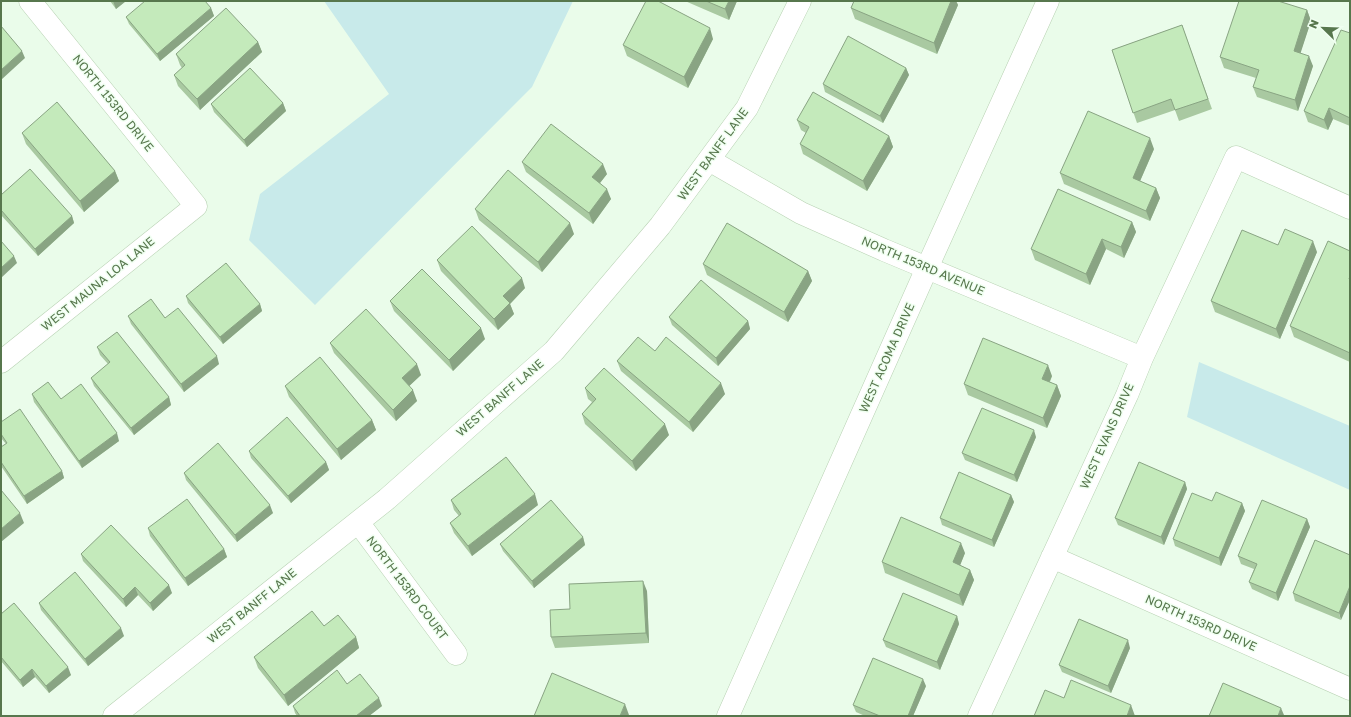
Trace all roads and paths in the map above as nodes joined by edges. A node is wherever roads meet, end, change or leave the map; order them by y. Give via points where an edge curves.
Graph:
1 (30, 1) edge
2 (800, 1) edge
3 (1048, 1) edge
4 (710, 160) junction
5 (196, 206) joint
6 (1350, 208) edge
7 (927, 268) junction
8 (1142, 358) junction
9 (1, 362) edge
10 (358, 522) junction
11 (1052, 557) junction
12 (456, 654) dead end
13 (1350, 689) edge
14 (114, 716) edge
15 (728, 716) edge
16 (979, 716) edge

1 - 5 street, NORTH 153RD DRIVE
2 - 4 street, WEST BANFF LANE via 747,108
3 - 7 street, WEST ACOMA DRIVE
4 - 7 street, NORTH 153RD AVENUE via 801,213
4 - 10 street, WEST BANFF LANE via 660,226 554,351
5 - 9 street, WEST MAUNA LOA LANE
6 - 8 street, WEST EVANS DRIVE via 1236,157
7 - 8 street, NORTH 153RD AVENUE
7 - 15 street, WEST ACOMA DRIVE
8 - 11 street, WEST EVANS DRIVE
10 - 12 street, NORTH 153RD COURT
10 - 14 street, WEST BANFF LANE
11 - 13 street, NORTH 153RD DRIVE
11 - 16 street, WEST EVANS DRIVE

